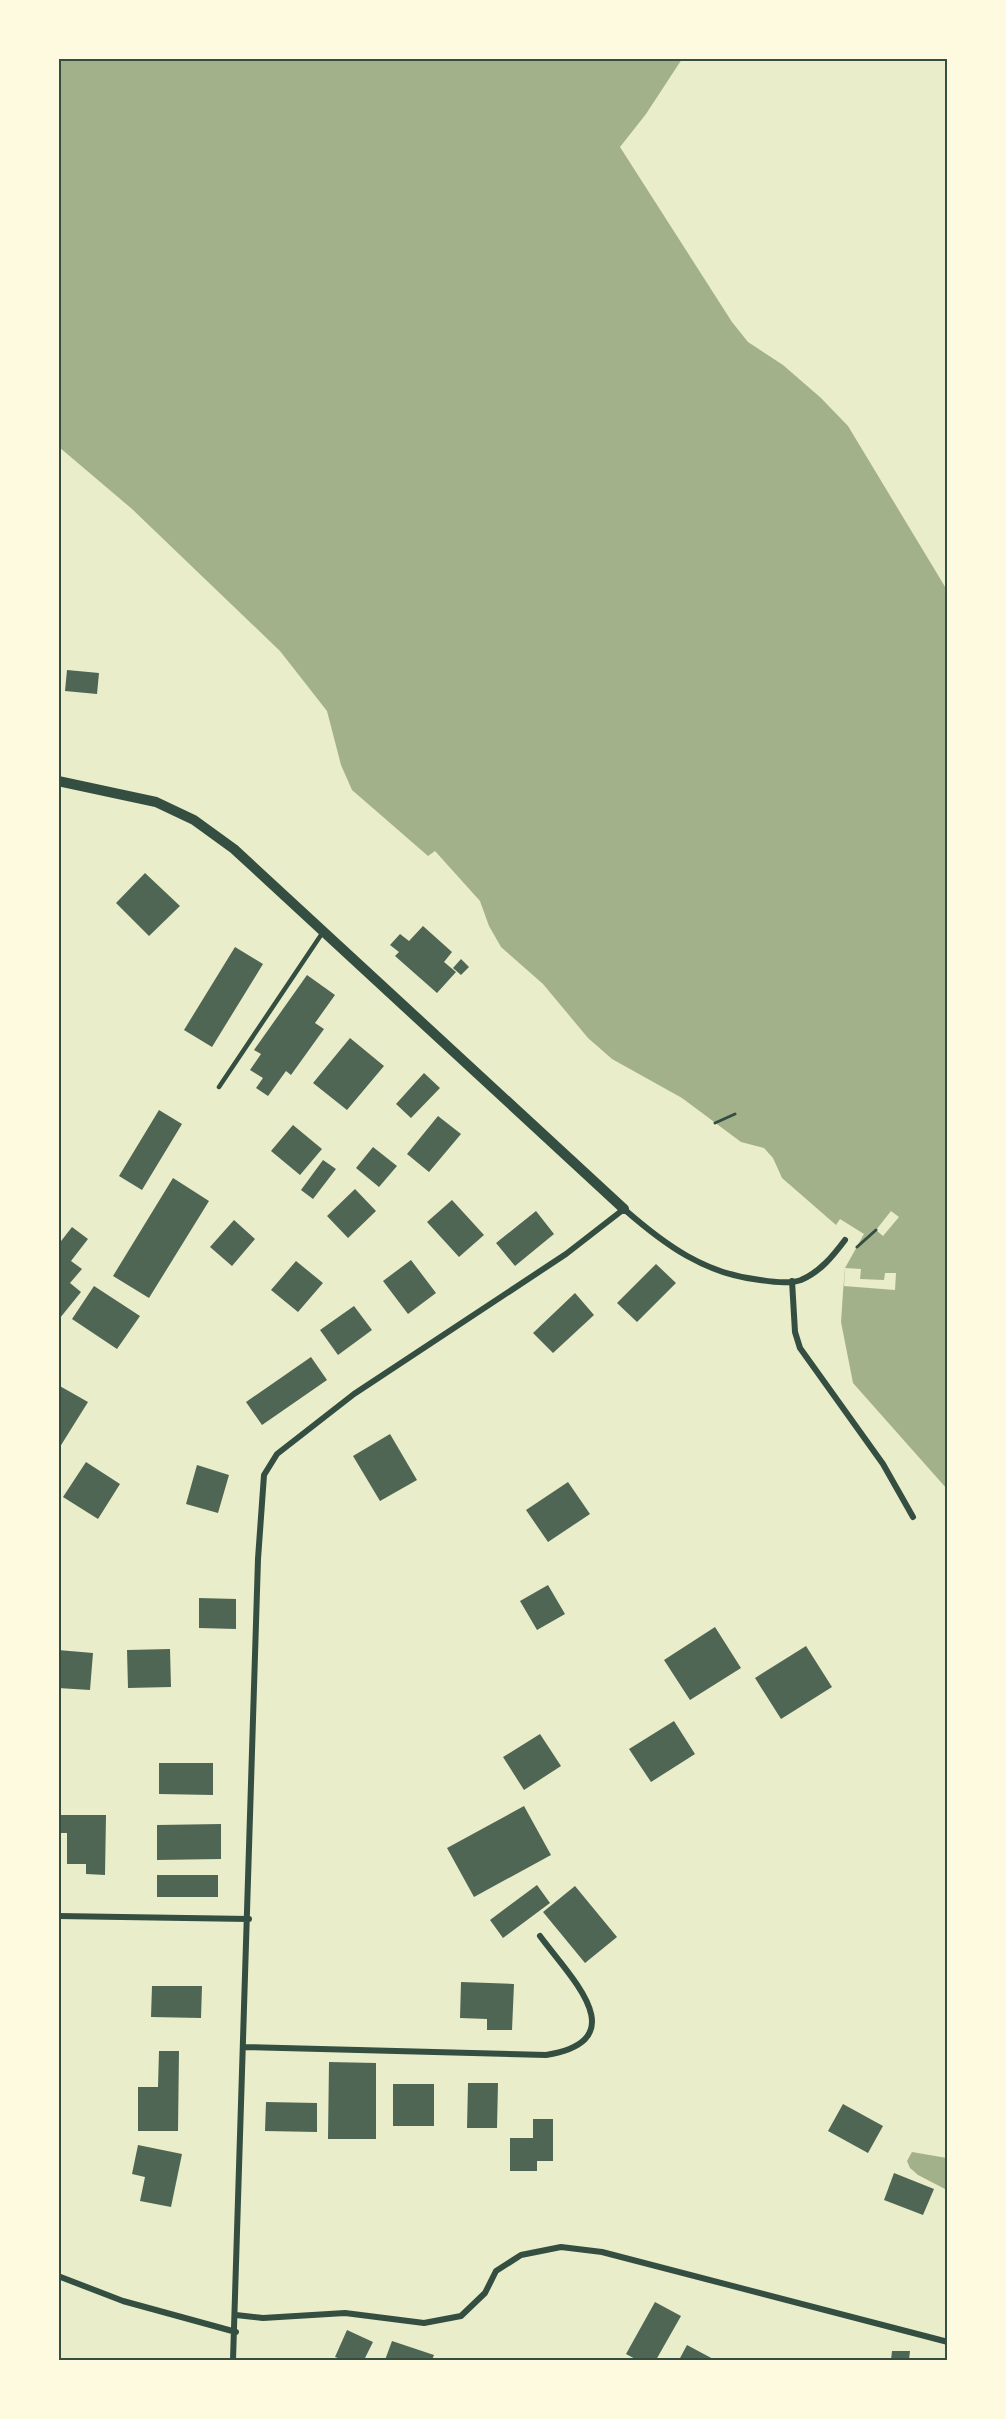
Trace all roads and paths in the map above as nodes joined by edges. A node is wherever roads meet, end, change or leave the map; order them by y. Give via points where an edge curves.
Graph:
1 (58, 781) edge
2 (323, 932) junction
3 (219, 1087) dead end
4 (735, 1114) dead end
5 (715, 1123) dead end
6 (624, 1209) junction
7 (876, 1230) dead end
8 (845, 1240) dead end
9 (857, 1247) dead end
10 (792, 1281) junction
11 (913, 1517) dead end
12 (58, 1916) edge
13 (249, 1919) junction
14 (540, 1936) dead end
15 (243, 2047) junction
16 (58, 2276) edge
17 (236, 2315) junction
18 (236, 2332) junction
19 (948, 2342) edge
20 (233, 2361) edge

1 - 2 street via 156,802 194,820 234,849
2 - 3 lane
2 - 6 street
4 - 5 path
6 - 10 street via 658,1239 706,1267 739,1278
6 - 13 street via 566,1254 354,1394 277,1454 264,1475
7 - 9 path
8 - 10 street via 819,1270
10 - 11 street via 795,1332 800,1348 883,1464
12 - 13 street
13 - 15 street
14 - 15 street via 582,1994 593,2017 585,2041 570,2051 546,2055
15 - 17 street
16 - 18 street via 123,2301
17 - 18 street
17 - 19 street via 274,2318 345,2313 424,2323 461,2316 485,2294 496,2271 521,2255 561,2247 602,2252
18 - 20 street

